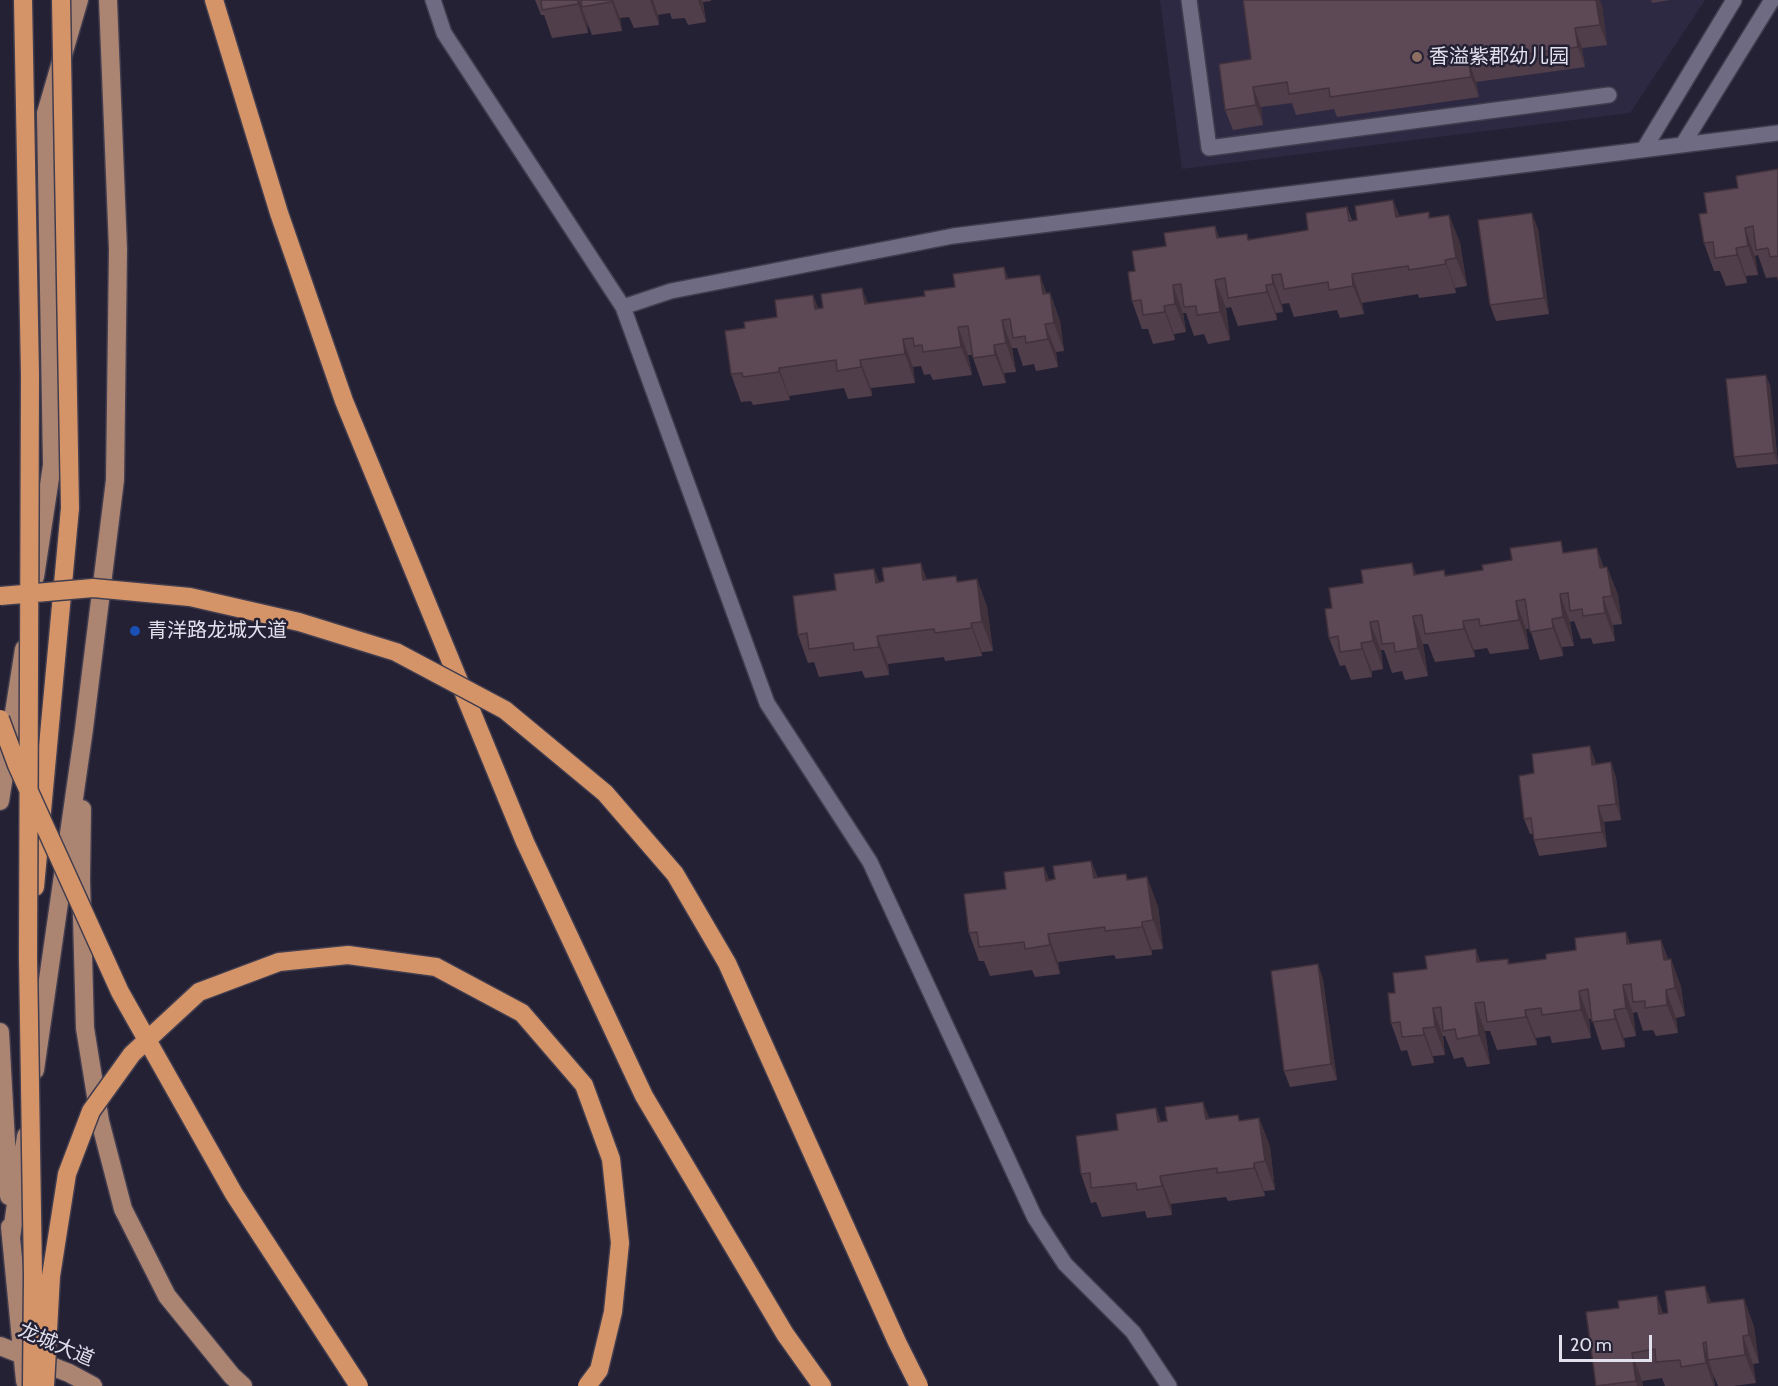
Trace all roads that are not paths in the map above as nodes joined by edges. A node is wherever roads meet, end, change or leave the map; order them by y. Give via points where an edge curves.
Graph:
1 (23, 0) edge
2 (61, 0) edge
3 (79, 0) edge
4 (108, 0) edge
5 (433, 0) edge
6 (1189, 0) edge
7 (1734, 0) edge
8 (1772, 0) edge
9 (216, 5) edge
10 (1609, 95) dead end
11 (1778, 133) edge
12 (1683, 144) junction
13 (1644, 149) junction
14 (623, 307) junction
15 (0, 596) edge
16 (0, 719) edge
17 (84, 729) junction
18 (0, 801) edge
19 (28, 957) junction
20 (0, 1032) edge
21 (11, 1238) junction
22 (0, 1346) edge
23 (23, 1355) junction
24 (26, 1386) edge
25 (32, 1386) edge
26 (45, 1386) edge
27 (93, 1386) edge
28 (243, 1386) edge
29 (359, 1386) edge
30 (587, 1386) edge
31 (822, 1386) edge
32 (919, 1386) edge
33 (1168, 1386) edge

1 - 19 highway, bridge via 30,375
2 - 19 highway, bridge via 70,508
3 - 18 main road via 46,113 52,465
4 - 17 main road via 118,249 115,480
5 - 14 lane via 444,33
6 - 10 lane via 1209,148
7 - 13 lane
8 - 12 lane
9 - 31 highway via 279,213 344,400 525,842 644,1096 786,1334
11 - 12 lane
12 - 13 lane
13 - 14 lane via 954,236 671,291
14 - 33 lane via 767,703 870,862 1035,1218 1065,1264 1133,1332
15 - 32 highway, bridge via 93,588 190,597 299,621 396,652 505,710 605,793 675,874 727,963
16 - 29 highway, bridge via 120,992 234,1194
17 - 21 main road
17 - 28 main road via 81,880 85,1028 100,1121 123,1209 167,1296
19 - 25 highway, bridge
20 - 21 main road
21 - 23 main road
22 - 23 main road, 龙城大道
23 - 24 main road
23 - 27 main road, 龙城大道
26 - 30 highway, bridge via 51,1276 67,1174 91,1111 132,1054 199,992 279,962 348,955 436,968 522,1013 584,1085 611,1159 621,1243 613,1312 599,1370

